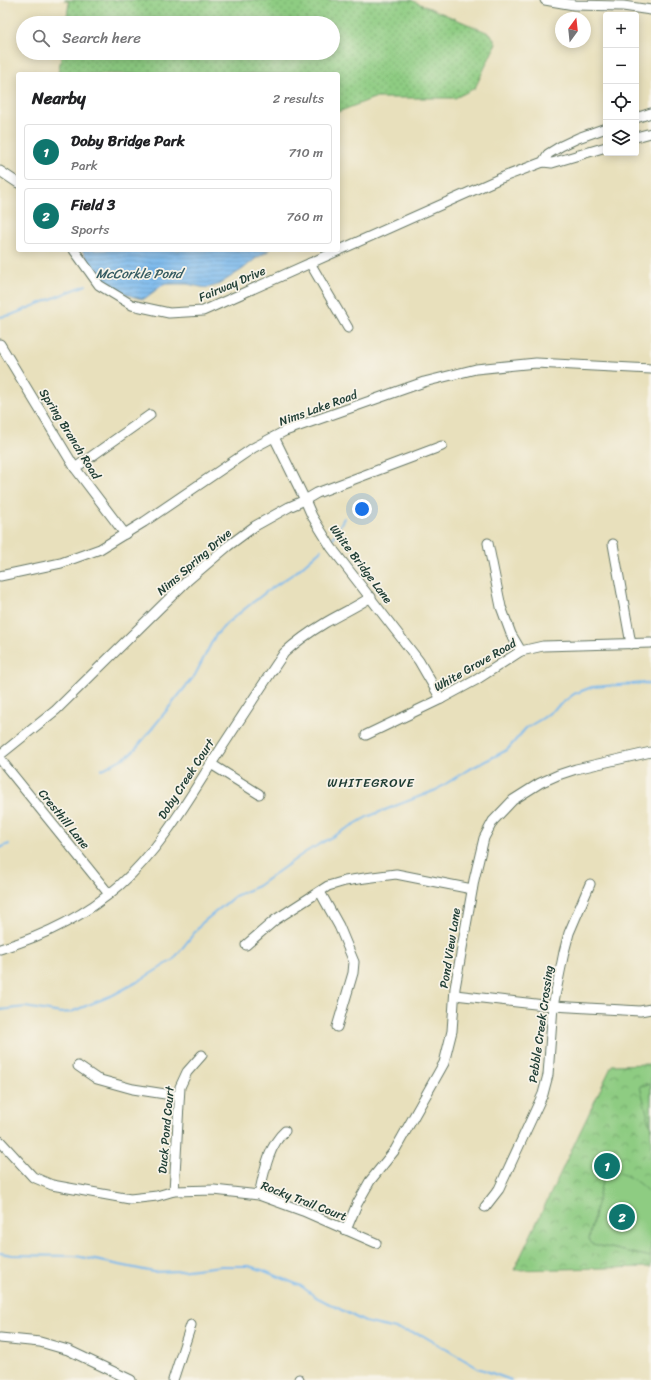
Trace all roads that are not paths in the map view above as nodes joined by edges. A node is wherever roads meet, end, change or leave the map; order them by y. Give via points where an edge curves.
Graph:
1 (545, 0) edge
2 (651, 10) edge
3 (651, 113) edge
4 (639, 117) edge
5 (603, 129) edge
6 (651, 133) edge
7 (639, 136) edge
8 (603, 148) edge
9 (543, 162) junction
10 (0, 171) edge
11 (16, 182) edge
12 (340, 250) edge
13 (75, 252) edge
14 (337, 252) edge
15 (310, 264) junction
16 (348, 328) dead end
17 (0, 344) edge
18 (651, 370) edge
19 (150, 415) dead end
20 (274, 437) junction
21 (442, 446) dead end
22 (75, 468) junction
23 (305, 500) junction
24 (125, 534) junction
25 (488, 543) dead end
26 (613, 544) dead end
27 (0, 576) edge
28 (371, 597) junction
29 (651, 643) edge
30 (631, 644) junction
31 (521, 651) junction
32 (442, 699) junction
33 (366, 735) dead end
34 (651, 752) edge
35 (0, 755) edge
36 (0, 759) edge
37 (211, 764) junction
38 (259, 794) dead end
39 (590, 884) dead end
40 (472, 889) junction
41 (320, 892) junction
42 (109, 894) junction
43 (246, 945) dead end
44 (0, 949) edge
45 (455, 995) junction
46 (553, 1006) junction
47 (651, 1009) edge
48 (337, 1027) dead end
49 (202, 1056) dead end
50 (78, 1066) dead end
51 (178, 1096) junction
52 (285, 1131) dead end
53 (0, 1141) edge
54 (174, 1191) junction
55 (259, 1195) junction
56 (485, 1207) dead end
57 (346, 1230) junction
58 (376, 1243) dead end
59 (191, 1325) dead end
60 (0, 1338) edge
61 (131, 1380) edge
62 (173, 1380) edge

1 - 2 street via 574,5 623,6
3 - 4 street
5 - 9 street, Fairway Drive via 560,146 548,154
6 - 7 street
8 - 9 street, Fairway Drive via 552,163
9 - 12 street, Fairway Drive via 501,178
10 - 11 street
13 - 15 street, Fairway Drive via 99,284 132,305 169,313 203,311
14 - 15 street, Fairway Drive
15 - 16 street
17 - 22 street, Spring Branch Road
18 - 20 street, Nims Lake Road via 536,363 476,368 424,382
19 - 22 street
20 - 23 street, White Bridge Lane
20 - 24 street, Nims Lake Road
21 - 23 street, Nims Spring Drive via 341,483
22 - 24 street, Spring Branch Road
23 - 28 street, White Bridge Lane via 331,547
23 - 35 street, Nims Spring Drive via 289,506 255,526 228,546 188,580 56,710
24 - 27 street, Nims Lake Road via 100,549 61,563
25 - 31 street via 501,606
26 - 30 street
28 - 32 street, White Bridge Lane via 419,661
28 - 37 street, Doby Creek Court via 299,640 284,653
29 - 30 street, White Grove Road
30 - 31 street, White Grove Road via 543,646
31 - 32 street, White Grove Road
32 - 33 street, White Grove Road
34 - 40 street, Pond View Lane via 558,775 513,800 493,821 484,838
36 - 42 street, Cresthill Lane
37 - 38 street
37 - 42 street, Doby Creek Court via 145,860
39 - 46 street, Pebble Creek Crossing via 569,933
40 - 41 street via 396,874 345,881 328,886
40 - 45 street, Pond View Lane
41 - 43 street via 275,920
41 - 48 street via 339,926 354,962 353,974
42 - 44 street, Doby Creek Court via 62,925 28,941
45 - 46 street
45 - 57 street, Pond View Lane via 452,1031 444,1063 395,1150 360,1198
46 - 47 street via 640,1011
46 - 56 street, Pebble Creek Crossing via 548,1075 543,1094 499,1189
49 - 51 street, Duck Pond Court via 187,1072
50 - 51 street via 98,1079 133,1089
51 - 54 street, Duck Pond Court
52 - 55 street via 278,1137 267,1162
53 - 54 street, Rocky Trail Court via 33,1177 52,1185 130,1199
54 - 55 street, Rocky Trail Court via 214,1190
55 - 57 street, Rocky Trail Court
57 - 58 street, Rocky Trail Court
59 - 62 street
60 - 61 street via 40,1342 68,1350

